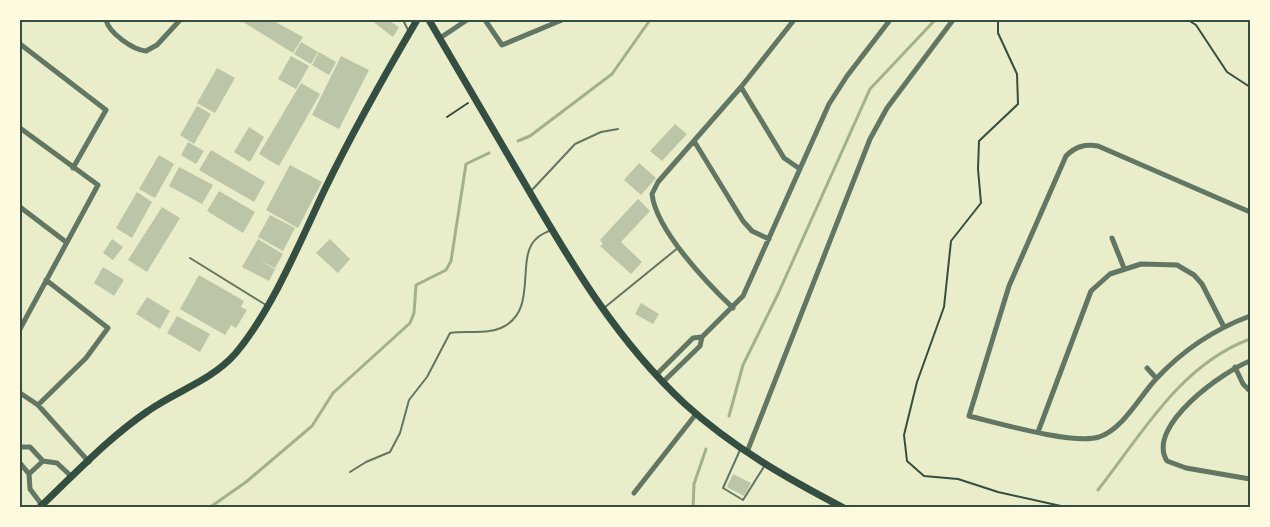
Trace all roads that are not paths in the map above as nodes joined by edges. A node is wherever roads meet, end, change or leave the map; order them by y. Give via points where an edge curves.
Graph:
1 (105, 20) edge
2 (180, 20) edge
3 (403, 20) edge
4 (417, 20) edge
5 (429, 20) edge
6 (467, 20) edge
7 (485, 20) edge
8 (562, 20) edge
9 (794, 20) edge
10 (890, 20) edge
11 (953, 20) edge
12 (409, 32) junction
13 (440, 38) junction
14 (20, 45) edge
15 (741, 87) junction
16 (20, 128) edge
17 (618, 129) dead end
18 (694, 141) junction
19 (73, 168) junction
20 (800, 169) junction
21 (530, 192) junction
22 (20, 207) edge
23 (1251, 212) edge
24 (552, 230) junction
25 (769, 238) junction
26 (1112, 238) dead end
27 (66, 242) junction
28 (679, 247) junction
29 (190, 258) dead end
30 (1124, 268) junction
31 (46, 280) junction
32 (266, 305) junction
33 (733, 308) junction
34 (602, 309) junction
35 (1251, 316) edge
36 (1224, 327) junction
37 (20, 329) edge
38 (702, 337) junction
39 (1251, 361) edge
40 (1235, 367) junction
41 (1147, 368) dead end
42 (656, 375) junction
43 (1156, 378) junction
44 (663, 382) junction
45 (1251, 391) edge
46 (20, 393) edge
47 (38, 405) junction
48 (696, 414) junction
49 (1038, 432) junction
50 (20, 447) edge
51 (744, 450) junction
52 (43, 461) junction
53 (89, 462) junction
54 (20, 463) edge
55 (765, 464) junction
56 (350, 472) dead end
57 (29, 474) junction
58 (72, 477) junction
59 (1251, 479) edge
60 (634, 493) dead end
61 (41, 506) edge
62 (844, 507) edge

1 - 2 street via 133,47 146,51 158,45
3 - 12 lane
4 - 12 main road
5 - 13 main road
6 - 13 street
7 - 8 street via 502,45
9 - 15 street
10 - 20 street via 837,90
11 - 51 street via 887,108 870,138
12 - 32 main road via 354,130
13 - 21 main road
14 - 19 street via 106,110
15 - 18 street
15 - 20 street via 784,158
16 - 19 street
17 - 21 lane via 575,144
18 - 25 street via 742,221 752,231
18 - 28 street via 657,182 652,194
19 - 27 street via 98,185
20 - 25 street
21 - 24 main road
22 - 27 street
23 - 49 street via 1098,146 1088,144 1066,156 1009,286 969,416
24 - 34 main road
24 - 56 lane via 536,238 529,251 523,300 514,319 501,328 483,332 450,333 410,400 390,452
25 - 33 street via 743,296
26 - 30 street
27 - 31 street
28 - 33 street via 699,276
28 - 34 lane
29 - 32 lane
30 - 36 street via 1159,263 1187,270 1202,284
30 - 49 street via 1110,274 1091,291
31 - 37 street
31 - 47 street via 108,328 86,358
32 - 53 main road via 225,364 148,411
33 - 38 street
34 - 42 main road
35 - 36 street
36 - 43 street
38 - 42 street via 693,338
38 - 44 street via 700,346
39 - 40 street
40 - 45 street
40 - 59 street via 1172,421 1164,455 1167,461 1186,468
41 - 43 street
42 - 44 main road
43 - 49 street via 1116,425 1098,437
44 - 48 main road
46 - 47 street
47 - 53 street
48 - 51 main road
48 - 60 street
50 - 52 street via 30,447
51 - 55 main road
51 - 55 lane via 723,488 743,500
52 - 57 street
52 - 58 street via 57,463
53 - 58 main road
54 - 57 street
55 - 62 main road
57 - 61 street via 30,489
58 - 61 main road

